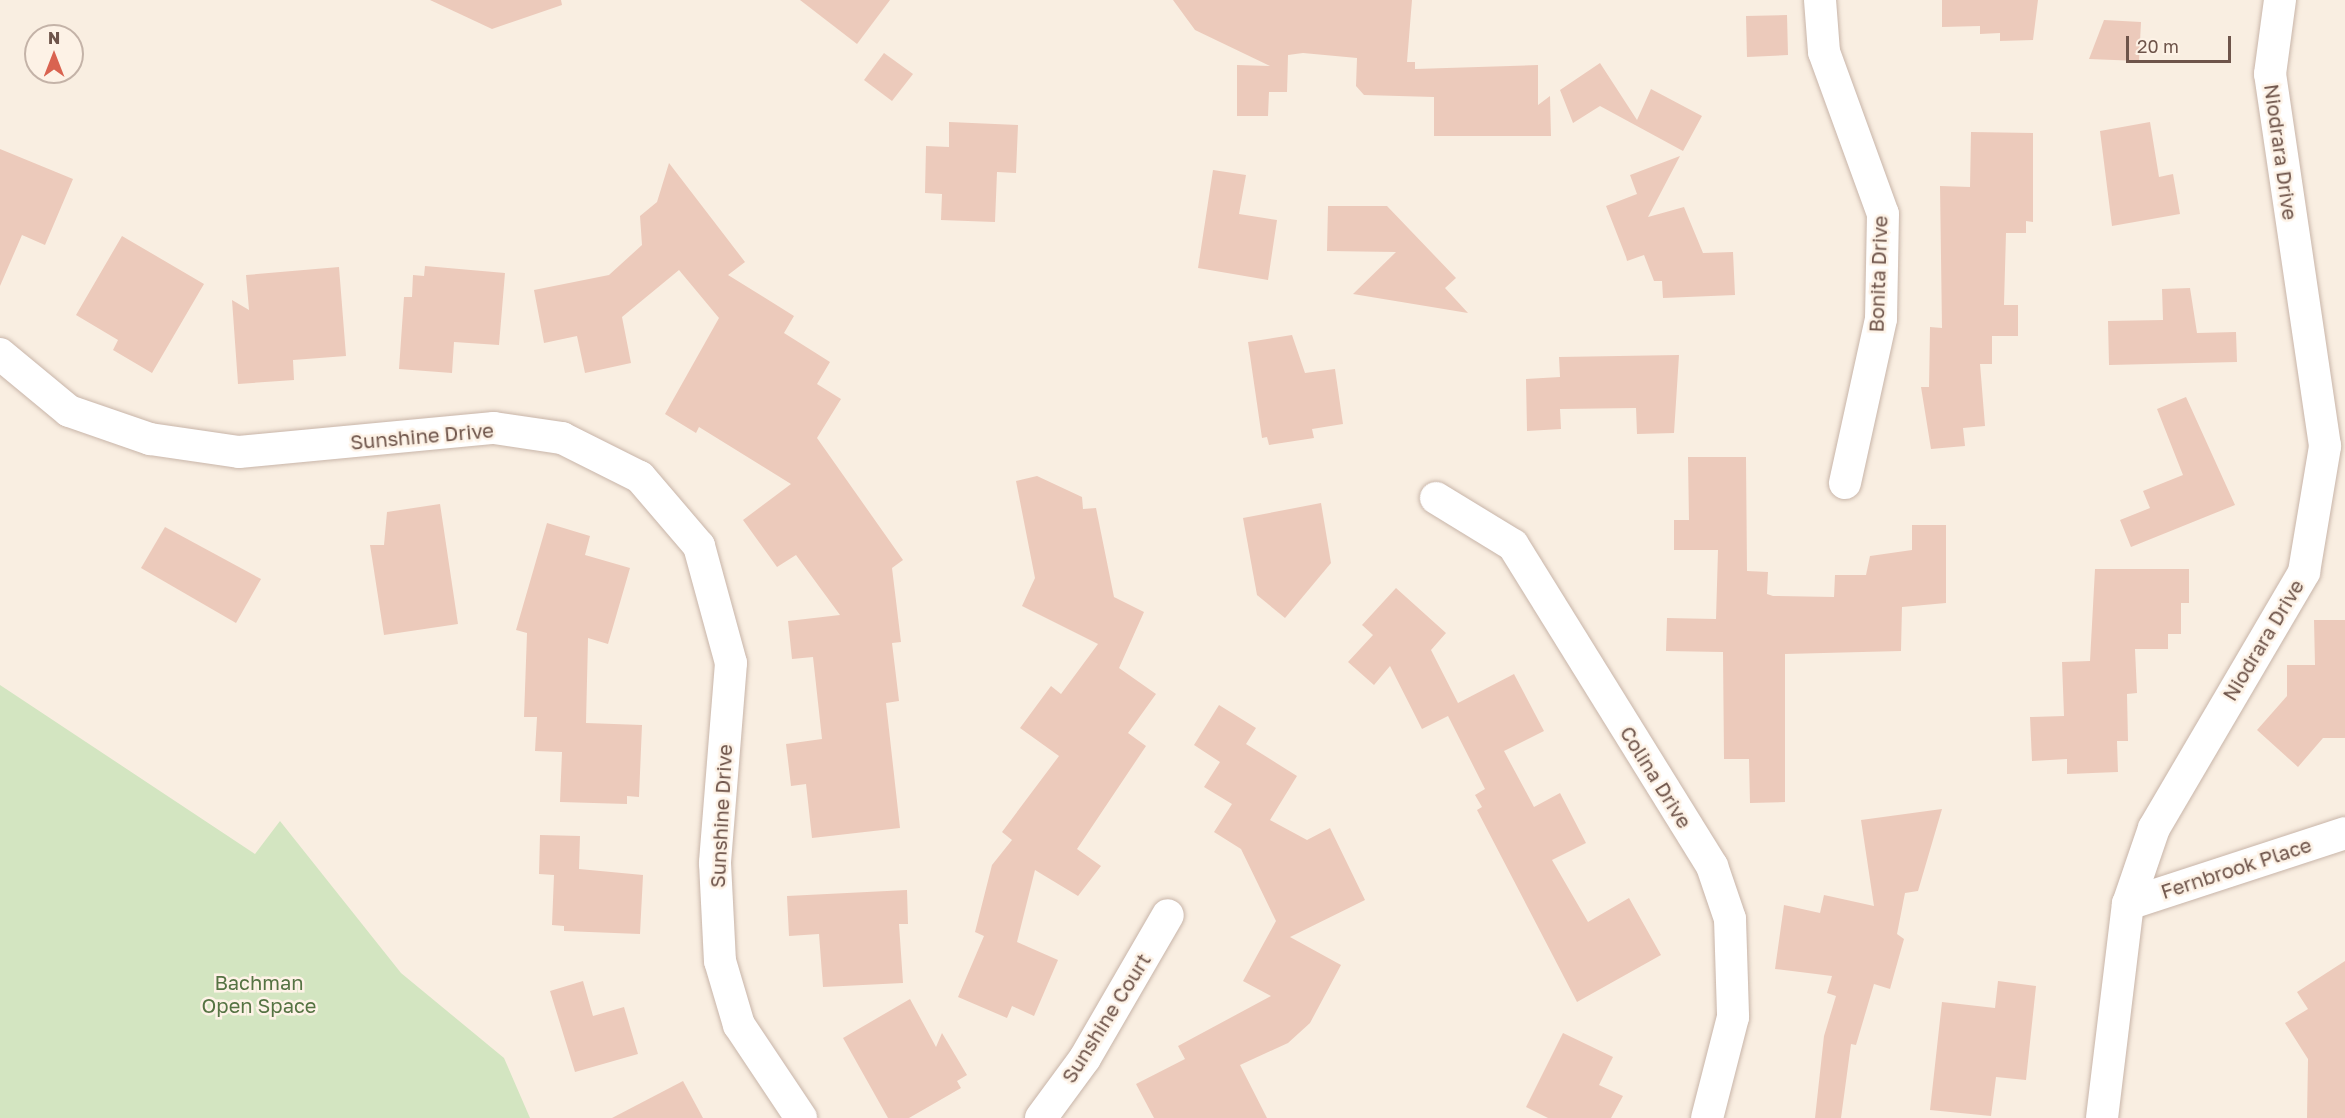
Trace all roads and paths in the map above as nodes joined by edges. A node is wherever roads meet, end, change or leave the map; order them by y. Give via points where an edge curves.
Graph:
1 (1820, 0) edge
2 (2280, 0) edge
3 (0, 354) edge
4 (1845, 483) dead end
5 (1436, 498) dead end
6 (2345, 833) edge
7 (2128, 904) junction
8 (1168, 915) dead end
9 (801, 1118) edge
10 (1041, 1118) edge
11 (1707, 1118) edge
12 (2102, 1118) edge

1 - 4 street, Bonita Drive via 1824,52 1883,214 1881,319
2 - 7 street, Niodrara Drive via 2270,74 2325,446 2304,572 2154,828
3 - 9 street, Sunshine Drive via 69,411 150,439 239,452 494,428 562,438 640,477 699,546 731,663 715,863 720,961 739,1025
5 - 11 street, Colina Drive via 1513,545 1712,866 1730,919 1733,1017
6 - 7 street, Fernbrook Place
7 - 12 street, Niodrara Drive
8 - 10 street, Sunshine Court via 1085,1058

